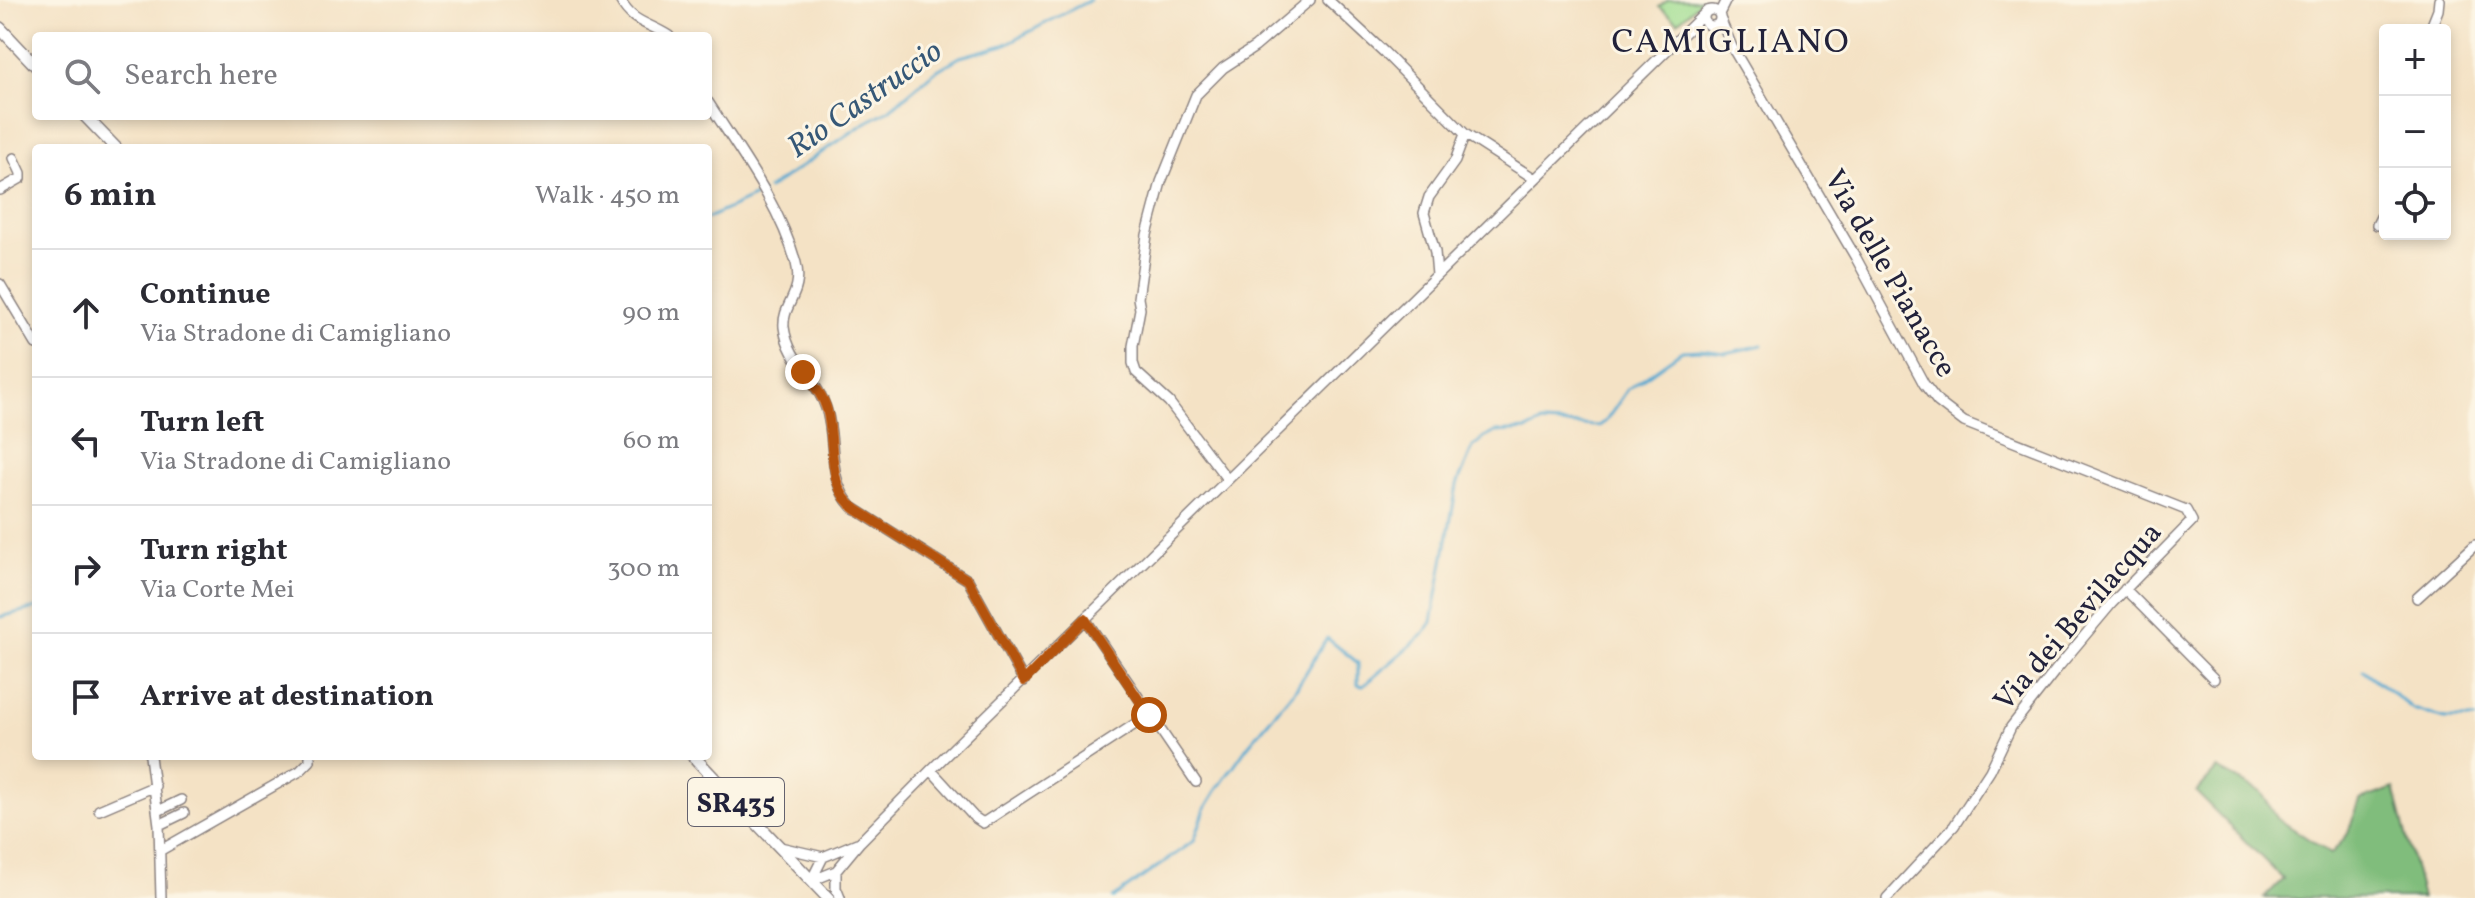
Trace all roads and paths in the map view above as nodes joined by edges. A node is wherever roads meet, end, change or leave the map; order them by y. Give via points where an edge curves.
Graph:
1 (620, 0) edge
2 (1310, 0) edge
3 (1328, 0) edge
4 (1719, 0) edge
5 (1726, 0) edge
6 (2439, 0) edge
7 (1712, 14) edge
8 (2432, 24) edge
9 (0, 28) edge
10 (662, 32) edge
11 (32, 62) edge
12 (712, 108) edge
13 (89, 120) edge
14 (1465, 134) junction
15 (112, 144) edge
16 (14, 158) dead end
17 (1535, 179) junction
18 (0, 190) edge
19 (2379, 221) edge
20 (2377, 225) dead end
21 (1437, 275) junction
22 (0, 284) edge
23 (32, 337) edge
24 (1227, 479) junction
25 (2192, 521) joint
26 (2475, 545) edge
27 (2125, 589) junction
28 (2417, 598) dead end
29 (1085, 619) junction
30 (2214, 679) dead end
31 (1024, 681) junction
32 (1149, 715) junction
33 (151, 760) edge
34 (310, 760) edge
35 (697, 760) edge
36 (931, 770) junction
37 (1196, 782) dead end
38 (155, 786) junction
39 (181, 800) dead end
40 (99, 810) dead end
41 (158, 811) junction
42 (184, 813) dead end
43 (159, 825) junction
44 (860, 842) junction
45 (779, 847) junction
46 (161, 850) junction
47 (823, 857) junction
48 (836, 871) junction
49 (811, 881) junction
50 (161, 898) edge
51 (828, 898) edge
52 (840, 898) edge
53 (1887, 898) edge

1 - 10 street via 635,20
2 - 24 street via 1196,95 1161,182 1145,243 1133,346 1136,372 1169,402
3 - 14 street
4 - 7 street
5 - 7 street
6 - 8 street
7 - 17 street via 1683,34
7 - 25 street, Via delle Pianacce via 1938,402 1964,422 2186,510
9 - 11 main road
12 - 31 street via 761,186 790,246 799,279 784,328 790,348 828,410 841,492 852,507 968,580
13 - 15 main road
14 - 17 street
14 - 21 street via 1424,213
16 - 18 street via 21,178
17 - 21 street
19 - 20 street
21 - 24 street
22 - 23 street
24 - 29 street
25 - 27 street, Via dei Bevilacqua
26 - 28 street
27 - 30 street
27 - 53 street, Via dei Bevilacqua via 2011,727 1954,826
29 - 31 street
29 - 32 street
31 - 36 street
32 - 36 street via 983,823
32 - 37 street
33 - 38 street
34 - 46 street via 300,771
35 - 45 main road, SR435
36 - 44 street
38 - 40 street
38 - 41 street
39 - 41 street
41 - 43 street
42 - 43 street
43 - 46 street
44 - 47 street
44 - 48 street
45 - 47 street
45 - 49 main road, SR435
46 - 50 street
47 - 49 street
48 - 49 street
48 - 52 street
49 - 51 main road, SR435

